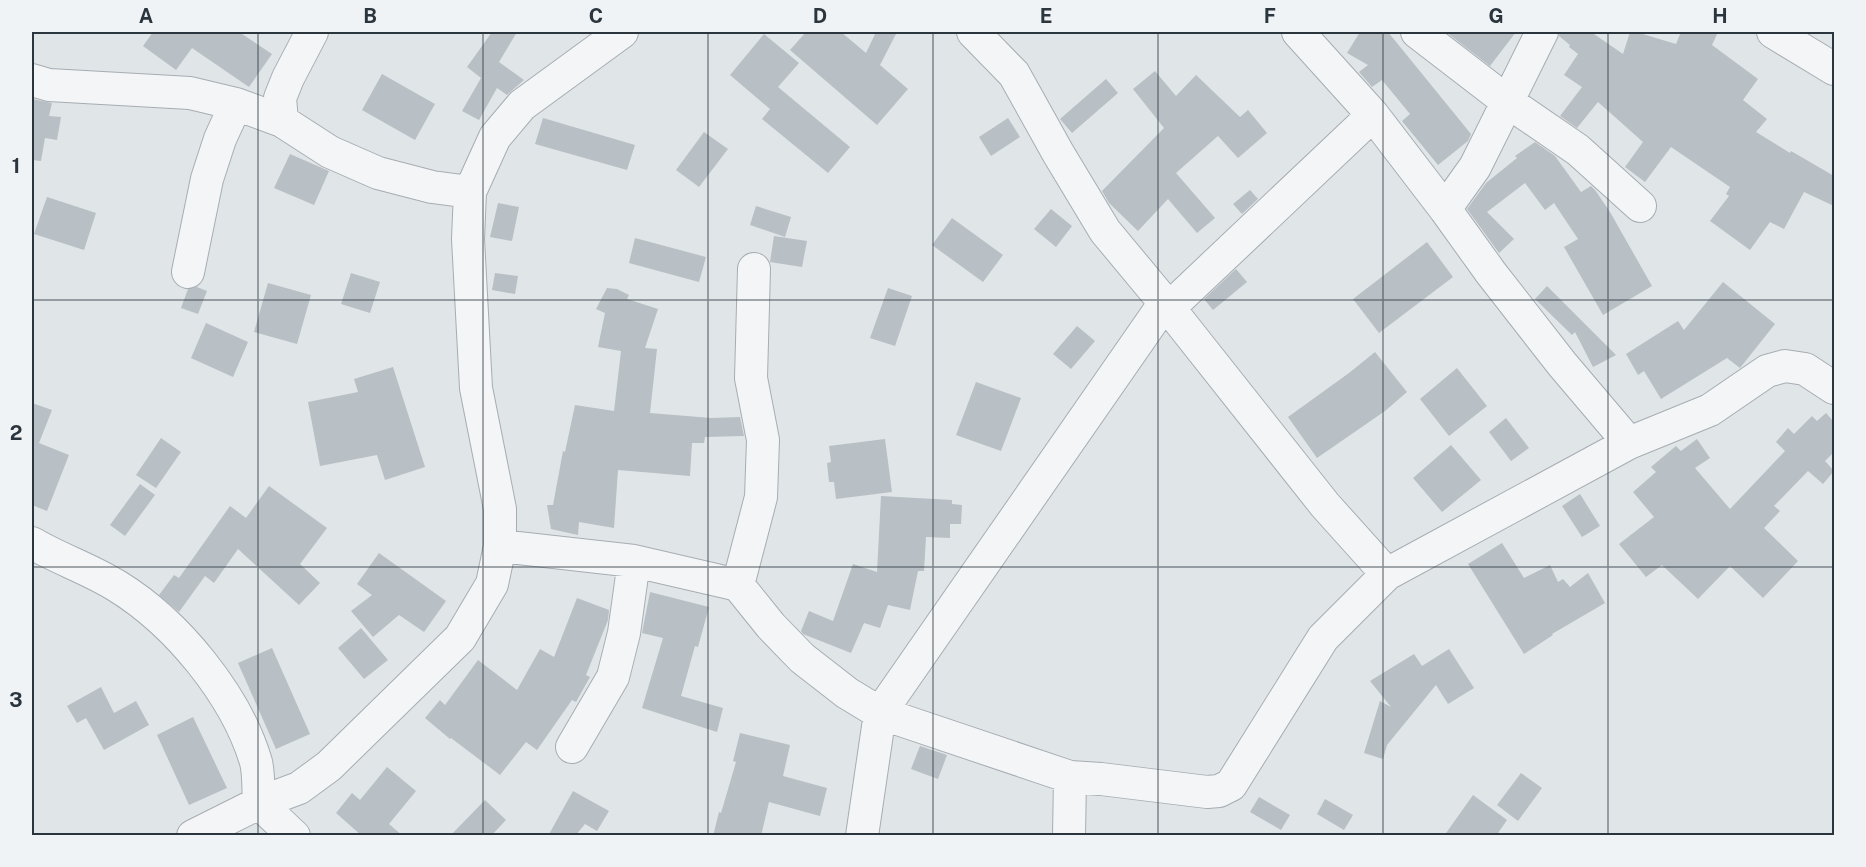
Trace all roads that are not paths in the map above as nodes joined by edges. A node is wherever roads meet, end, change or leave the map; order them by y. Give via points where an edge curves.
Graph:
1 (312, 32) edge
2 (622, 32) edge
3 (973, 32) edge
4 (1298, 32) edge
5 (1417, 32) edge
6 (1542, 32) edge
7 (1773, 32) edge
8 (1834, 69) edge
9 (32, 80) edge
10 (1508, 102) junction
11 (236, 104) junction
12 (1373, 115) junction
13 (282, 121) junction
14 (470, 192) junction
15 (1640, 206) dead end
16 (1445, 209) junction
17 (754, 269) dead end
18 (188, 272) dead end
19 (1167, 306) junction
20 (1834, 388) edge
21 (1629, 443) junction
22 (32, 543) edge
23 (500, 546) junction
24 (634, 561) junction
25 (1387, 574) junction
26 (738, 585) junction
27 (880, 713) junction
28 (572, 747) dead end
29 (1070, 777) junction
30 (259, 803) junction
31 (193, 836) edge
32 (294, 836) edge
33 (862, 836) edge
34 (1070, 836) edge

1 - 13 street via 280,98
2 - 14 street via 522,105 495,137
3 - 19 street via 1014,74 1105,231
4 - 12 street
5 - 10 street
6 - 10 street
7 - 8 street
9 - 11 street via 49,85 190,93
10 - 15 street via 1578,150
10 - 16 street via 1475,167
11 - 13 street
11 - 18 street via 207,180
12 - 16 street
12 - 19 street
13 - 14 street via 330,152 378,172 432,187
14 - 23 street via 468,239 476,388 500,509
16 - 21 street via 1562,364
17 - 26 street via 751,378 763,440 761,496
19 - 25 street via 1325,505
19 - 27 street
20 - 21 street via 1805,369 1785,366 1767,371 1710,410
21 - 25 street
22 - 30 street via 116,585 139,601 212,674 238,719 256,764
23 - 24 street
23 - 30 street via 492,584 460,638 329,766 299,788
24 - 26 street
24 - 28 street via 613,677
25 - 29 street via 1323,638 1231,785 1207,792
26 - 27 street via 802,658
27 - 29 street
27 - 33 street
29 - 34 street
30 - 31 street
30 - 32 street

